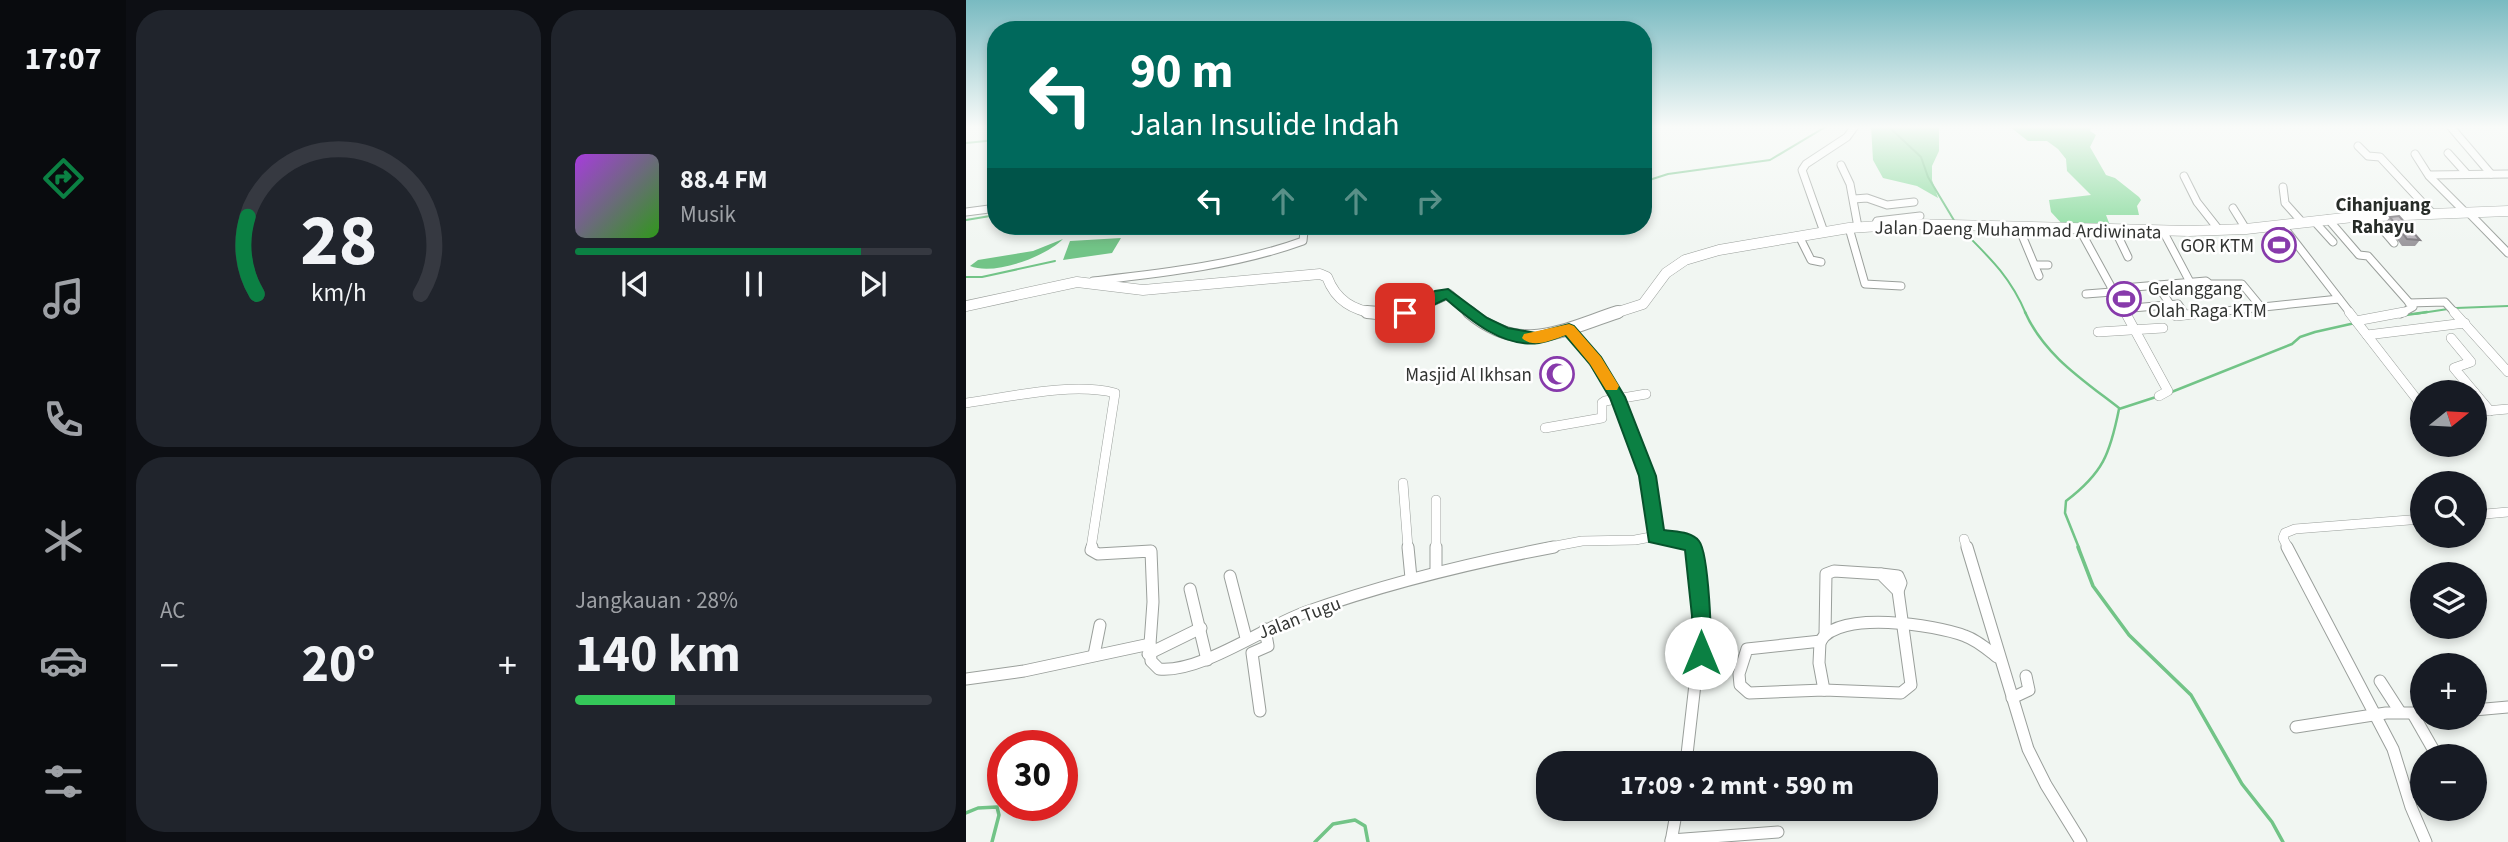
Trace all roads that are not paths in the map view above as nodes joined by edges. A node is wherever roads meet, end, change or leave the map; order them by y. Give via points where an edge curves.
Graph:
1 (1805, 165) edge
2 (1841, 165) dead end
3 (2388, 165) edge
4 (2420, 165) edge
5 (2459, 165) edge
6 (2484, 165) edge
7 (2466, 173) junction
8 (2491, 174) junction
9 (2508, 174) edge
10 (2430, 175) junction
11 (2184, 176) dead end
12 (2283, 187) dead end
13 (1854, 199) junction
14 (1914, 202) dead end
15 (2233, 208) dead end
16 (987, 209) edge
17 (2508, 211) edge
18 (966, 212) edge
19 (2467, 212) junction
20 (2433, 214) junction
21 (2396, 215) junction
22 (1920, 216) dead end
23 (2371, 216) junction
24 (2328, 219) junction
25 (2314, 221) junction
26 (2302, 222) junction
27 (2404, 224) edge
28 (1875, 225) junction
29 (2282, 225) junction
30 (1853, 227) junction
31 (2019, 228) junction
32 (2246, 229) junction
33 (2080, 230) junction
34 (2115, 230) junction
35 (2219, 230) junction
36 (2163, 231) junction
37 (1824, 232) junction
38 (1304, 235) edge
39 (1798, 236) junction
40 (2333, 243) dead end
41 (2394, 243) dead end
42 (2508, 253) edge
43 (2128, 257) dead end
44 (1821, 262) dead end
45 (2035, 265) junction
46 (2048, 265) dead end
47 (2039, 276) dead end
48 (1092, 281) junction
49 (2190, 282) junction
50 (2157, 285) junction
51 (1901, 286) dead end
52 (2112, 291) junction
53 (2086, 294) dead end
54 (2339, 299) junction
55 (2409, 303) junction
56 (2170, 304) junction
57 (966, 306) edge
58 (2260, 307) junction
59 (2121, 309) junction
60 (2356, 321) junction
61 (2465, 323) junction
62 (2163, 328) dead end
63 (1569, 329) junction
64 (2134, 330) junction
65 (2098, 332) dead end
66 (2367, 335) junction
67 (2451, 338) dead end
68 (2508, 372) edge
69 (2464, 380) edge
70 (2410, 391) edge
71 (1646, 394) dead end
72 (2159, 396) dead end
73 (1617, 397) junction
74 (966, 403) edge
75 (2487, 407) edge
76 (2508, 409) edge
77 (2487, 411) edge
78 (2490, 411) junction
79 (1545, 428) dead end
80 (1404, 483) dead end
81 (1436, 500) dead end
82 (2508, 512) edge
83 (2487, 514) edge
84 (2410, 521) edge
85 (1656, 536) junction
86 (1964, 539) dead end
87 (1436, 571) junction
88 (1230, 576) dead end
89 (1411, 578) junction
90 (1190, 589) dead end
91 (1901, 624) junction
92 (1100, 625) dead end
93 (1201, 628) junction
94 (1265, 629) junction
95 (1990, 629) junction
96 (1968, 636) junction
97 (1823, 638) junction
98 (1246, 639) junction
99 (1149, 649) junction
100 (1094, 655) junction
101 (1998, 657) junction
102 (1208, 660) junction
103 (2026, 676) dead end
104 (966, 679) edge
105 (2381, 681) dead end
106 (1824, 690) junction
107 (2012, 698) junction
108 (2508, 707) edge
109 (2487, 709) edge
110 (1260, 711) dead end
111 (2410, 711) edge
112 (2410, 713) edge
113 (2375, 715) junction
114 (2296, 727) dead end
115 (1688, 751) edge
116 (1674, 821) edge
117 (1778, 832) dead end
118 (1671, 841) edge
119 (2081, 842) edge
120 (2426, 842) edge

1 - 37 street via 1806,190 1819,210
2 - 13 street
3 - 20 street
4 - 10 street
5 - 7 street
6 - 8 street
7 - 8 street
7 - 10 street
8 - 9 street
10 - 19 street
11 - 35 street
12 - 26 street via 2285,202
13 - 14 street via 1887,205
13 - 30 street
15 - 32 street
16 - 18 street
17 - 19 main road, Jalan Daeng Muhammad Ardiwinata
19 - 20 main road, Jalan Daeng Muhammad Ardiwinata
19 - 42 street
20 - 21 main road, Jalan Daeng Muhammad Ardiwinata
21 - 23 main road, Jalan Daeng Muhammad Ardiwinata
21 - 27 street
22 - 28 street via 1877,220
23 - 24 main road, Jalan Daeng Muhammad Ardiwinata
23 - 41 street
24 - 25 main road, Jalan Daeng Muhammad Ardiwinata
24 - 55 street
25 - 26 main road, Jalan Daeng Muhammad Ardiwinata
25 - 40 street
26 - 29 main road, Jalan Daeng Muhammad Ardiwinata
28 - 30 main road, Jalan Daeng Muhammad Ardiwinata
28 - 31 main road, Jalan Daeng Muhammad Ardiwinata
29 - 32 main road, Jalan Daeng Muhammad Ardiwinata
29 - 54 street
30 - 37 main road, Jalan Daeng Muhammad Ardiwinata
30 - 51 street via 1865,284
31 - 33 main road, Jalan Daeng Muhammad Ardiwinata
31 - 45 street
32 - 35 main road, Jalan Daeng Muhammad Ardiwinata
33 - 34 main road, Jalan Daeng Muhammad Ardiwinata
33 - 52 street
34 - 36 main road, Jalan Daeng Muhammad Ardiwinata
34 - 43 street
35 - 36 main road, Jalan Daeng Muhammad Ardiwinata
36 - 49 street
37 - 39 main road, Jalan Daeng Muhammad Ardiwinata
38 - 48 street via 1303,241 1276,251
39 - 44 street via 1811,260
39 - 63 main road, Jalan Daeng Muhammad Ardiwinata via 1685,260 1666,273 1643,304
45 - 46 street
45 - 47 street
48 - 57 main road, Jalan Daeng Muhammad Ardiwinata
48 - 63 main road, Jalan Daeng Muhammad Ardiwinata via 1143,290 1320,274 1327,277 1333,293 1358,310 1405,313 1448,293 1482,322 1505,333 1536,338
49 - 50 street
49 - 58 street via 2244,284
50 - 52 street
50 - 56 street
52 - 53 street
52 - 59 street
54 - 58 street
54 - 60 street
55 - 60 street via 2413,307 2403,310 2405,313
55 - 61 street via 2445,302
56 - 58 street via 2178,304 2180,315
56 - 59 street
59 - 64 street
60 - 66 street
61 - 66 street
61 - 68 street
62 - 64 street
63 - 73 street
64 - 65 street
64 - 72 street via 2169,393
66 - 70 street
67 - 69 street via 2470,362 2455,367
71 - 73 street
73 - 79 street via 1602,403 1602,418
73 - 85 street via 1647,476
74 - 99 street via 1096,389 1115,393 1091,550 1098,554 1151,551
75 - 78 street
76 - 78 street
77 - 78 street
80 - 89 street
81 - 87 street
82 - 83 street
84 - 113 street via 2295,529 2283,538
85 - 87 street, Jalan Tugu via 1629,542 1575,542
85 - 115 street via 1686,541 1695,551 1701,653
86 - 95 street
87 - 89 street, Jalan Tugu
88 - 98 street
89 - 94 street, Jalan Tugu
90 - 93 street
91 - 96 street
91 - 97 street via 1861,624
91 - 97 street via 1898,591 1902,583 1898,576 1829,571
91 - 106 street via 1911,669 1911,685 1906,691
92 - 100 street
93 - 99 street
93 - 102 street
94 - 98 street, Jalan Tugu
94 - 110 street via 1268,646 1252,653
95 - 96 street
95 - 101 street
96 - 101 street
97 - 106 street via 1819,651
97 - 106 street via 1746,649 1738,684 1749,693
98 - 102 street, Jalan Tugu
99 - 100 street
99 - 102 street, Jalan Tugu via 1158,669 1169,671
100 - 104 street
101 - 107 street
103 - 107 street via 2029,690
105 - 111 street
107 - 119 street via 2035,763
108 - 109 street
112 - 113 street
113 - 114 street
113 - 120 street via 2393,749
116 - 118 street
117 - 118 street

